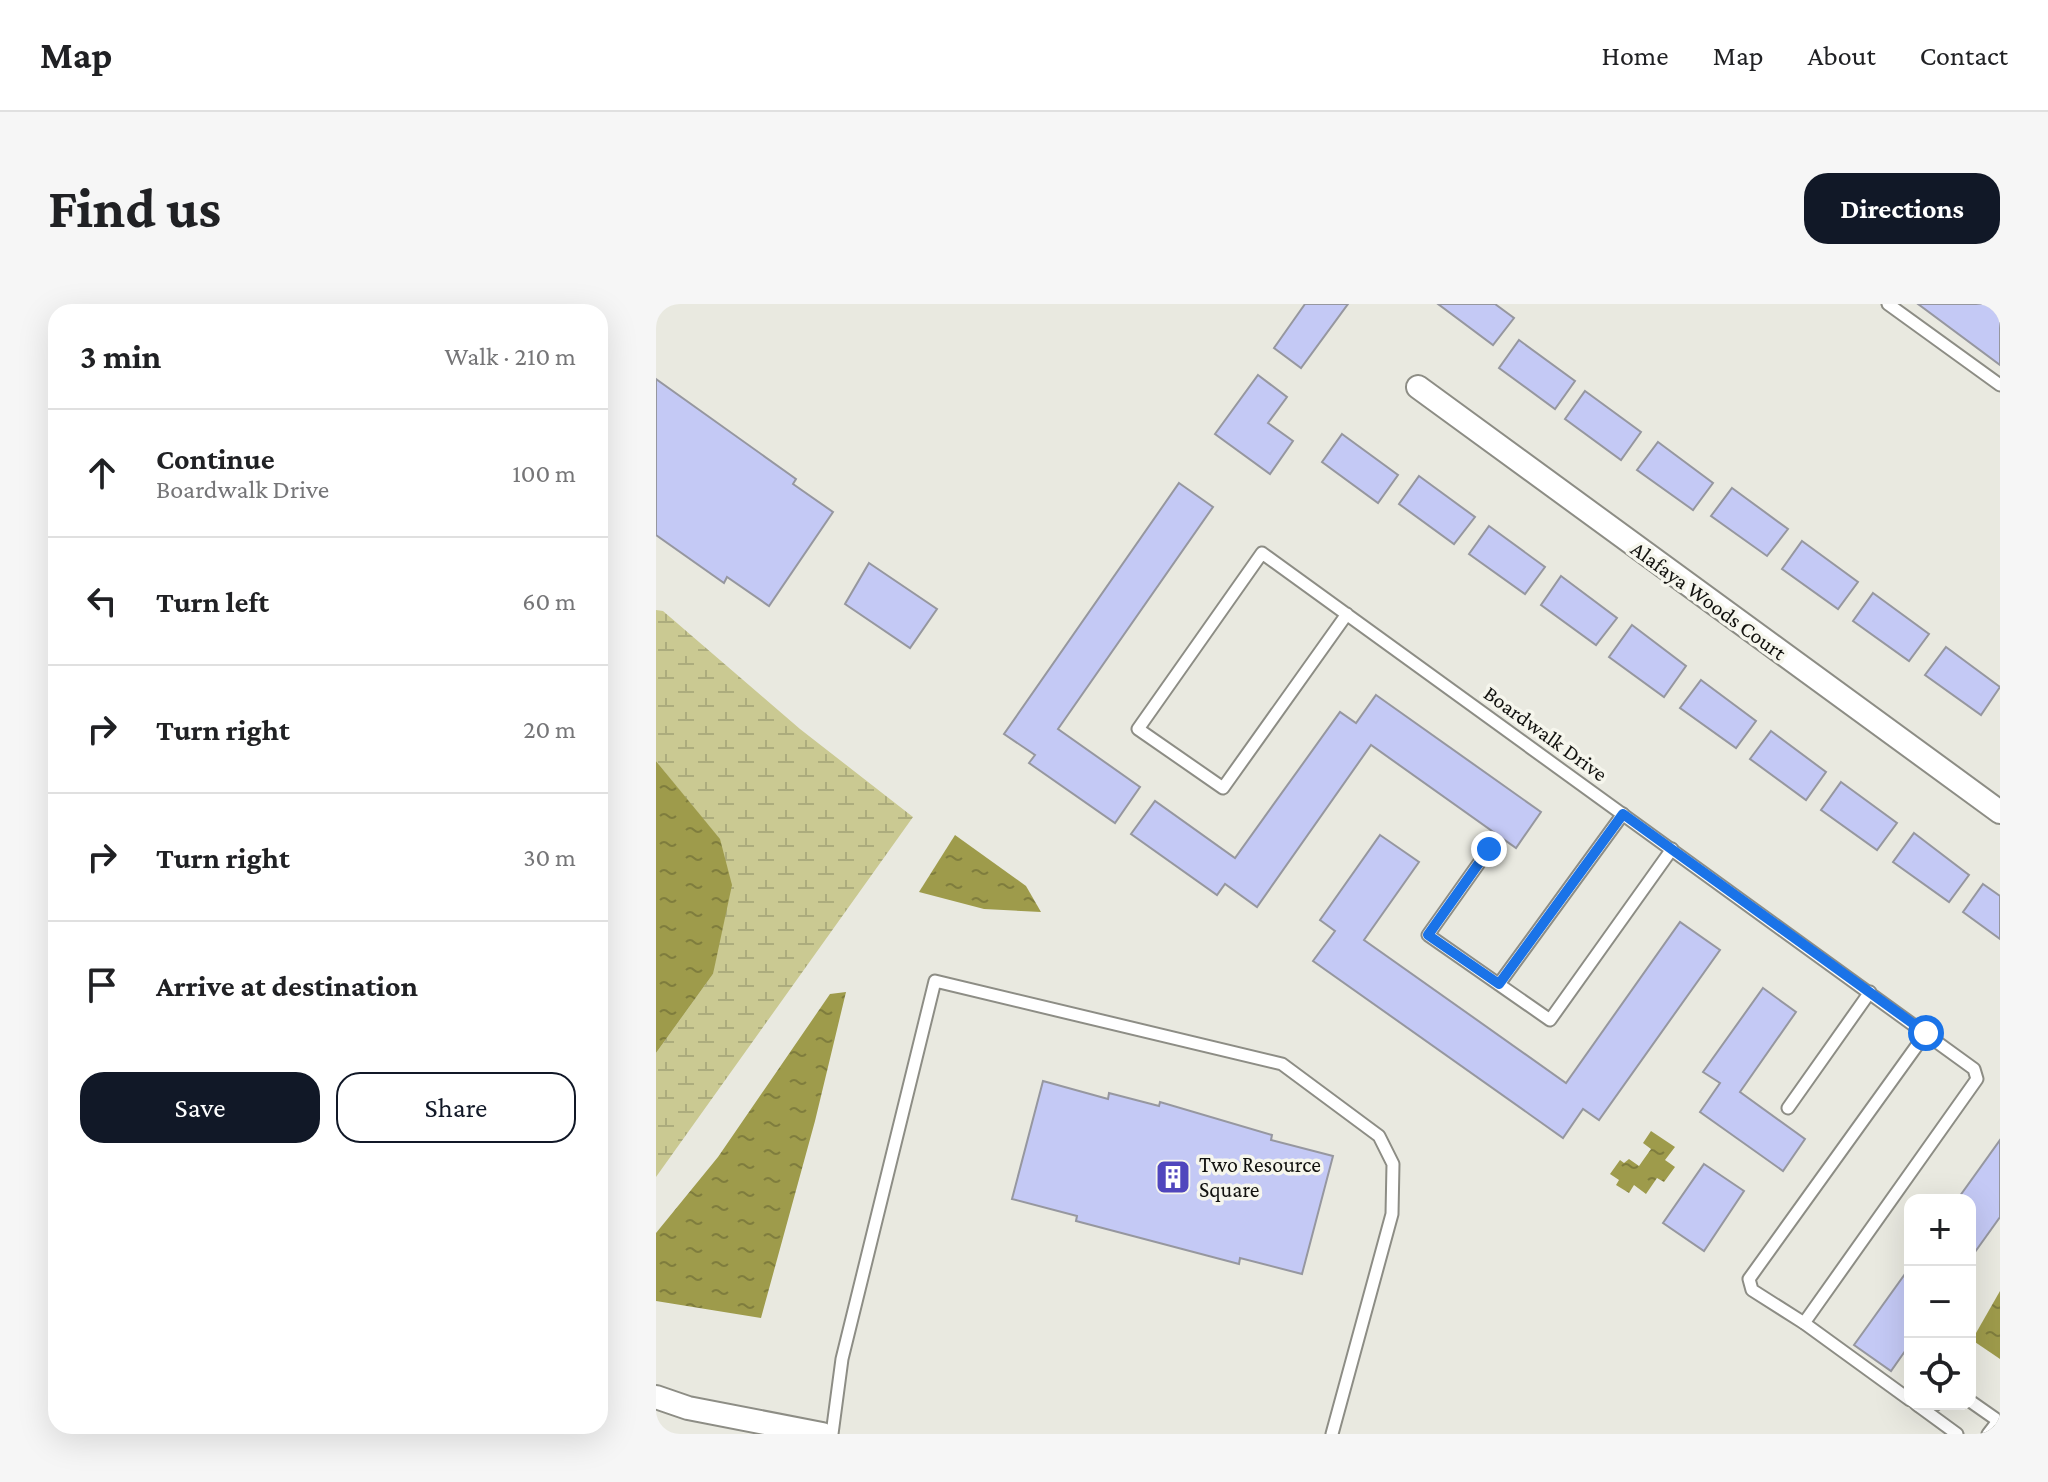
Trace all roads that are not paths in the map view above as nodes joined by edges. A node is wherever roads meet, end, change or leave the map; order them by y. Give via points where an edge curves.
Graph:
1 (1888, 304) edge
2 (2000, 385) edge
3 (1418, 387) dead end
4 (1347, 614) junction
5 (2000, 812) edge
6 (1623, 814) junction
7 (1489, 849) dead end
8 (1672, 849) junction
9 (1499, 984) junction
10 (1870, 992) junction
11 (1926, 1033) junction
12 (1788, 1108) dead end
13 (1804, 1323) junction
14 (1904, 1395) edge
15 (656, 1397) edge
16 (1976, 1405) edge
17 (1924, 1410) edge
18 (1999, 1421) edge
19 (822, 1434) edge
20 (832, 1434) edge
21 (1332, 1434) edge
22 (1957, 1434) edge
23 (1988, 1434) edge

1 - 2 lane
3 - 5 street, Alafaya Woods Court
4 - 4 lane, Boardwalk Drive via 1223,788 1138,729 1262,553
4 - 6 lane, Boardwalk Drive
6 - 8 lane, Boardwalk Drive
6 - 9 lane
7 - 9 lane via 1428,935
8 - 9 lane via 1550,1020
8 - 10 lane, Boardwalk Drive
10 - 11 lane, Boardwalk Drive
10 - 12 lane
11 - 13 lane, Boardwalk Drive via 1974,1069 1977,1079
11 - 13 lane via 1749,1279 1752,1290
13 - 14 lane
15 - 19 street
16 - 18 lane
17 - 22 lane
18 - 23 lane
20 - 21 lane via 842,1359 935,981 1282,1064 1379,1136 1393,1164 1392,1214

